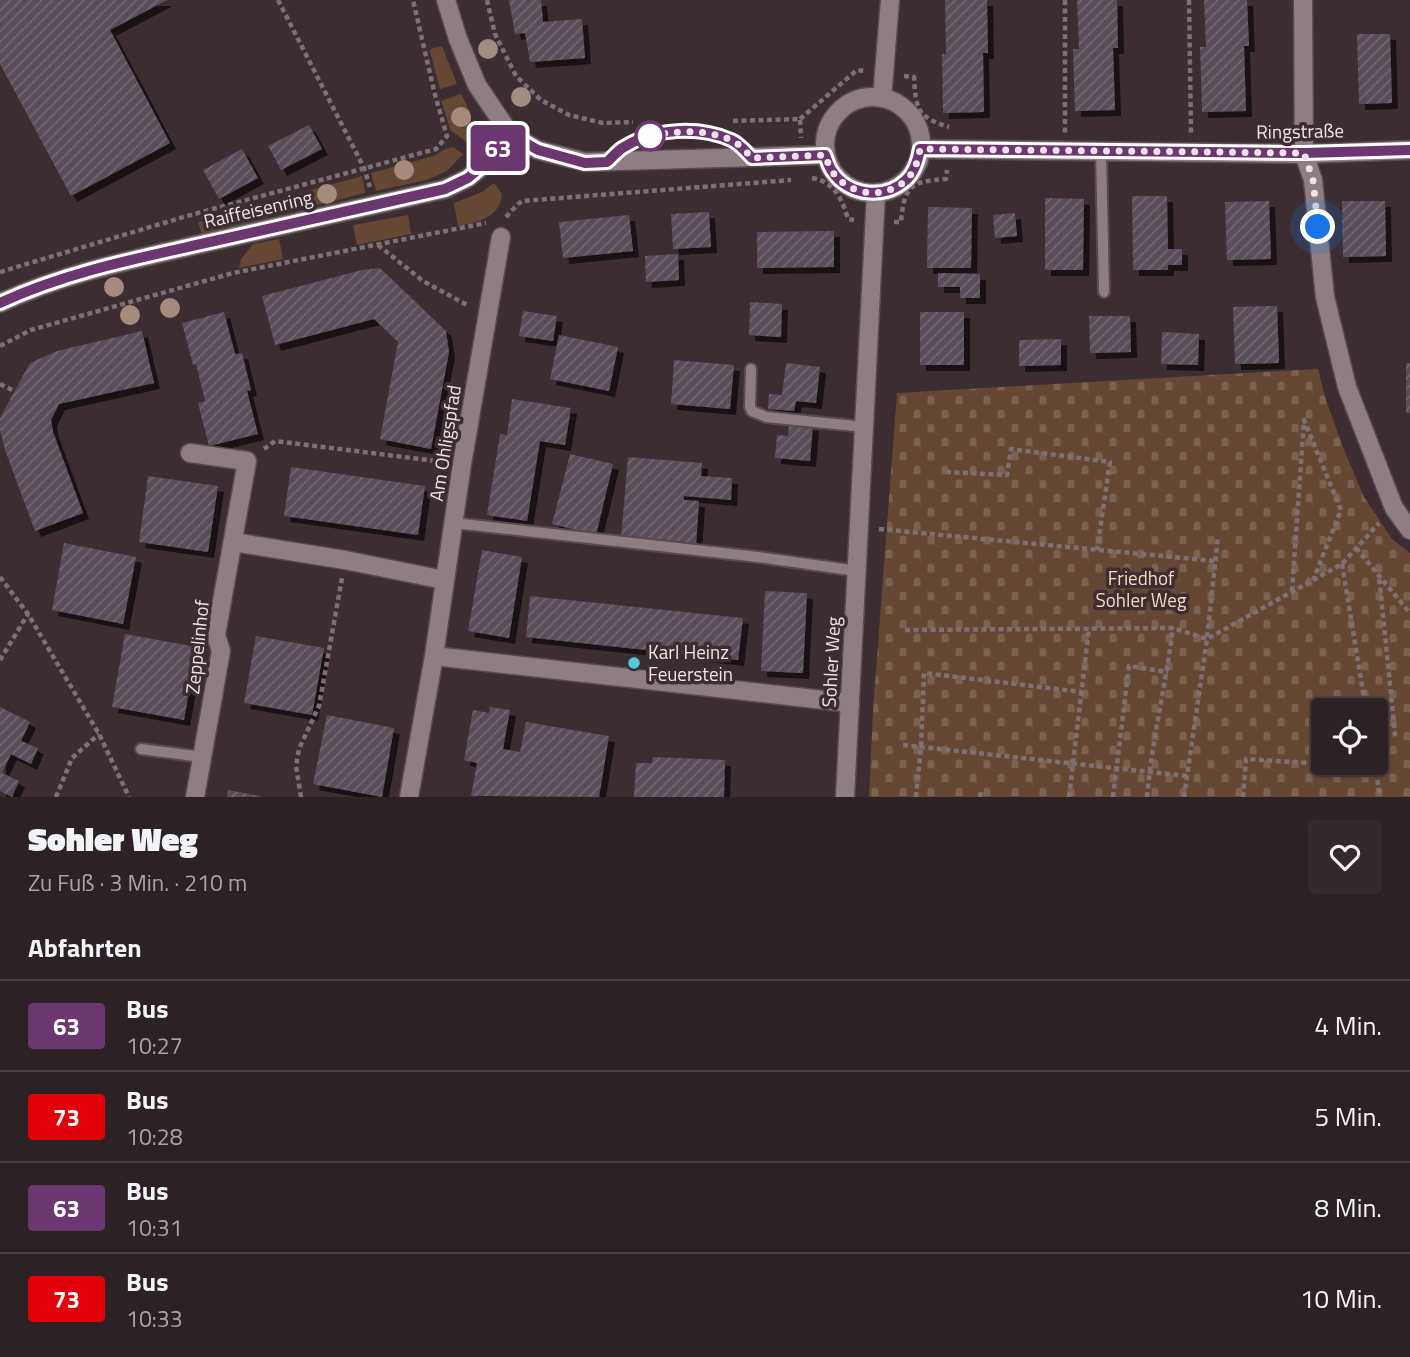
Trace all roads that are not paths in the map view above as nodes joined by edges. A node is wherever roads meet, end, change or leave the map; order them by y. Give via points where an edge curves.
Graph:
1 (446, 0) edge
2 (890, 0) edge
3 (1303, 0) edge
4 (882, 98) junction
5 (510, 134) junction
6 (920, 149) junction
7 (1410, 150) edge
8 (1101, 151) junction
9 (1304, 153) junction
10 (825, 155) junction
11 (752, 158) junction
12 (607, 162) junction
13 (876, 193) junction
14 (501, 237) road end
15 (1104, 292) dead end
16 (0, 303) edge
17 (751, 369) dead end
18 (865, 427) junction
19 (190, 453) dead end
20 (454, 523) junction
21 (1410, 530) edge
22 (233, 542) junction
23 (857, 571) junction
24 (444, 580) junction
25 (434, 656) junction
26 (850, 703) junction
27 (141, 748) dead end
28 (202, 757) junction
29 (195, 797) edge
30 (409, 797) edge
31 (845, 797) edge

1 - 5 street via 477,85
2 - 4 street
3 - 9 street
4 - 6 street via 911,116
4 - 10 street via 863,98 845,106 832,119
5 - 12 street via 538,150 585,163
5 - 16 street, Raiffeisenring via 486,163 445,189 134,259 50,282
6 - 8 street, Ringstraße
6 - 13 street via 906,180
7 - 9 street, Ringstraße
8 - 9 street, Ringstraße
8 - 15 lane
9 - 21 street via 1313,180 1325,297 1347,387 1394,508
10 - 11 street
10 - 13 street via 844,184 859,192
11 - 12 street
11 - 12 lane via 733,140 701,132 669,132 622,148
13 - 18 street, Sohler Weg
14 - 20 street, Am Ohligspfad
17 - 18 lane via 752,411 766,417
18 - 23 street, Sohler Weg
19 - 22 street, Zeppelinhof via 247,461
20 - 23 lane
20 - 24 street, Am Ohligspfad
22 - 24 street
22 - 28 street, Zeppelinhof via 216,635 221,651
23 - 26 street, Sohler Weg
24 - 25 street, Am Ohligspfad
25 - 26 street
25 - 30 street, Am Ohligspfad
26 - 31 street, Sohler Weg
27 - 28 lane
28 - 29 street, Zeppelinhof

